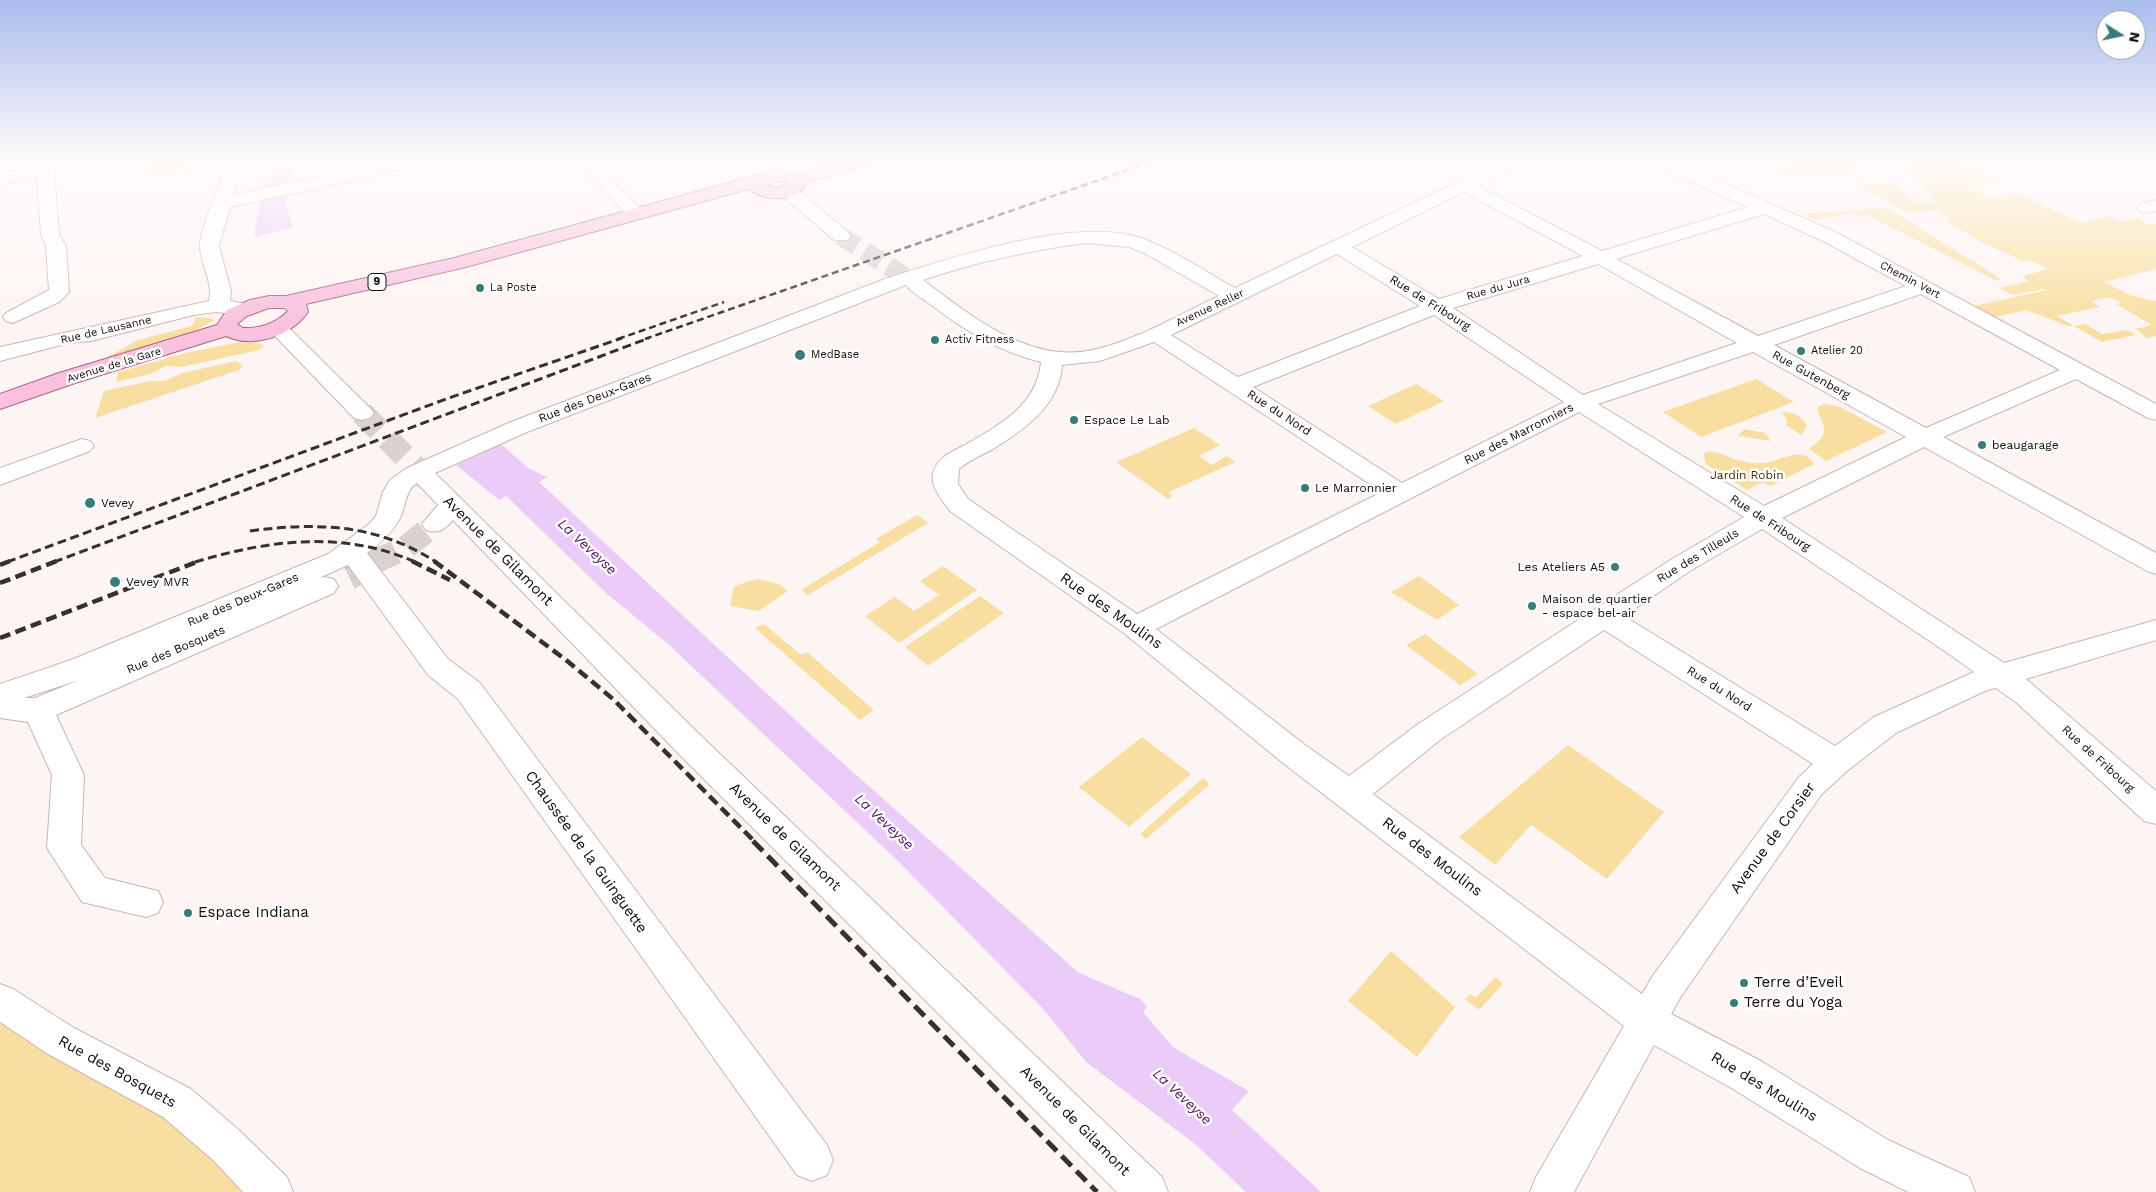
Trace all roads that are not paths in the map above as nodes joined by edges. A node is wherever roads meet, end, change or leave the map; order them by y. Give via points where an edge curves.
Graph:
1 (49, 216) edge
2 (219, 216) edge
3 (629, 216) edge
4 (651, 216) edge
5 (821, 216) edge
6 (1404, 216) edge
7 (1523, 216) edge
8 (1739, 216) edge
9 (1782, 216) edge
10 (841, 236) tunnel mouth
11 (1339, 247) junction
12 (1597, 258) junction
13 (915, 283) tunnel mouth
14 (1922, 287) junction
15 (1235, 297) junction
16 (216, 306) junction
17 (1435, 307) junction
18 (291, 308) junction
19 (243, 310) junction
20 (7, 315) edge
21 (278, 328) junction
22 (228, 329) junction
23 (1156, 334) junction
24 (70, 337) junction
25 (1756, 345) junction
26 (0, 354) edge
27 (1052, 357) junction
28 (2078, 370) junction
29 (1236, 386) junction
30 (0, 402) edge
31 (1580, 403) junction
32 (362, 413) tunnel mouth
33 (2156, 413) edge
34 (1927, 438) junction
35 (82, 446) dead end
36 (0, 477) edge
37 (427, 479) tunnel mouth
38 (1402, 494) junction
39 (1763, 517) junction
40 (350, 563) junction
41 (2156, 565) edge
42 (1603, 616) junction
43 (1135, 627) junction
44 (2156, 630) edge
45 (2001, 676) junction
46 (0, 695) edge
47 (0, 707) edge
48 (38, 710) junction
49 (1836, 762) junction
50 (1350, 794) junction
51 (2156, 811) edge
52 (146, 902) dead end
53 (0, 1001) edge
54 (1646, 1020) junction
55 (812, 1160) dead end
56 (272, 1192) edge
57 (1147, 1192) edge
58 (1551, 1192) edge
59 (1954, 1192) edge

1 - 20 street via 50,234 56,246 59,292 52,298
2 - 16 street via 209,246 221,291
3 - 18 main road, 9
4 - 18 main road, 9
5 - 10 street
6 - 11 street, Avenue Reller
7 - 12 street, Rue Gutenberg
8 - 12 street, Rue du Jura
9 - 14 street, Chemin Vert via 1830,237
11 - 15 street, Avenue Reller
11 - 17 street, Rue de Fribourg
12 - 17 street, Rue du Jura
12 - 25 street, Rue Gutenberg
13 - 27 street, Avenue Reller via 998,340
14 - 25 street, Rue des Marronniers
14 - 28 street, Chemin Vert
15 - 23 street, Avenue Reller
15 - 40 street, Rue des Deux-Gares via 1147,248 1109,238 1074,238 1042,243 955,263 892,283 528,424 416,473 394,492 392,509 382,526
16 - 19 street, Rue de Lausanne
16 - 24 street, Rue de Lausanne
17 - 29 street, Rue du Jura
17 - 31 street, Rue de Fribourg
18 - 19 main road via 269,302
18 - 21 main road
19 - 22 main road via 229,320
20 - 24 street
21 - 22 main road via 247,335
21 - 32 street
22 - 30 main road, Avenue de la Gare
23 - 27 street, Avenue Reller via 1129,346 1089,357
23 - 29 street, Rue du Nord
24 - 26 street, Rue de Lausanne
25 - 31 street, Rue des Marronniers
25 - 34 street, Rue Gutenberg
27 - 43 street, Rue des Moulins via 1053,372 1046,393 1027,414 1008,428 952,462 944,477 947,489 959,505
28 - 33 street, Chemin Vert
28 - 34 street, Rue des Tilleuls via 1954,423
29 - 38 street, Rue du Nord
31 - 38 street, Rue des Marronniers
31 - 39 street, Rue de Fribourg
34 - 39 street, Rue des Tilleuls
34 - 41 street, Rue Gutenberg
35 - 36 street
37 - 57 street, Avenue de Gilamont via 444,514 686,741
38 - 43 street, Rue des Marronniers
39 - 42 street, Rue des Tilleuls
39 - 45 street, Rue de Fribourg
40 - 46 street, Rue des Deux-Gares via 336,560 81,668
40 - 48 street, Rue des Bosquets
40 - 55 street, Chaussée de la Guinguette via 438,668 469,691
42 - 49 street, Rue du Nord
42 - 50 street, Rue des Tilleuls via 1429,732
43 - 50 street, Rue des Moulins via 1294,754
44 - 45 street, Avenue de Corsier
45 - 49 street, Avenue de Corsier via 1977,682 1886,725
45 - 51 street, Rue de Fribourg via 2028,695
47 - 48 street, Rue des Bosquets
48 - 52 street via 68,775 64,848 94,891
49 - 54 street, Avenue de Corsier via 1810,786
50 - 54 street, Rue des Moulins
53 - 56 street, Rue des Bosquets via 61,1042 177,1103
54 - 58 street, Avenue de Corsier
54 - 59 street, Rue des Moulins via 1747,1075 1874,1154

